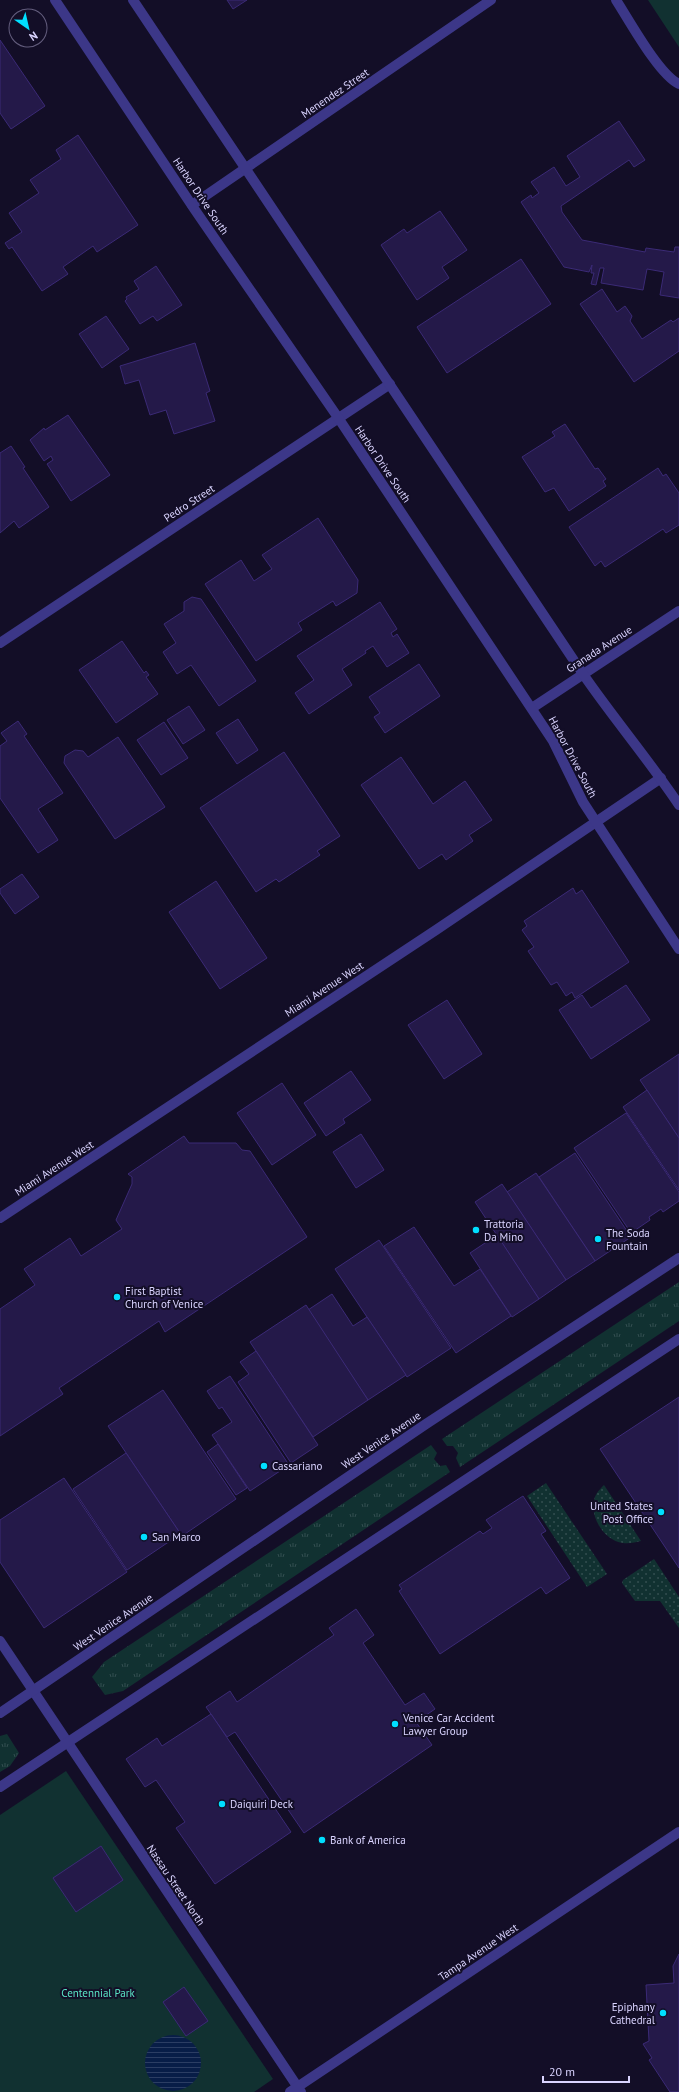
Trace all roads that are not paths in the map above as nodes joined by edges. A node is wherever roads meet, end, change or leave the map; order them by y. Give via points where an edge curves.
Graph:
1 (55, 0) edge
2 (133, 0) edge
3 (491, 0) edge
4 (616, 0) edge
5 (679, 84) edge
6 (246, 168) junction
7 (192, 205) junction
8 (390, 384) junction
9 (339, 419) junction
10 (679, 611) edge
11 (0, 643) edge
12 (583, 674) junction
13 (532, 708) junction
14 (661, 778) junction
15 (679, 805) edge
16 (595, 821) junction
17 (679, 949) edge
18 (0, 1218) edge
19 (679, 1258) edge
20 (679, 1339) edge
21 (0, 1641) edge
22 (32, 1691) junction
23 (0, 1713) edge
24 (67, 1743) junction
25 (0, 1788) edge
26 (679, 1832) edge
27 (296, 2090) edge

1 - 7 street, Harbor Drive South
2 - 6 street
3 - 6 street, Menendez Street
4 - 5 street via 661,67 672,81
6 - 7 street, Menendez Street
6 - 8 street
7 - 9 street, Harbor Drive South
8 - 9 street, Pedro Street
8 - 12 street
9 - 11 street, Pedro Street
9 - 13 street, Harbor Drive South
10 - 12 street, Granada Avenue
12 - 13 street, Granada Avenue
12 - 14 street
13 - 16 street, Harbor Drive South via 553,741 573,784
14 - 15 street
14 - 16 street, Miami Avenue West
16 - 17 street, Harbor Drive South
16 - 18 street, Miami Avenue West via 436,930
19 - 22 street, West Venice Avenue via 426,1424
20 - 24 street
21 - 22 street, Nassau Street North
22 - 23 street, West Venice Avenue
22 - 24 street, Nassau Street North
24 - 25 street
24 - 27 street, Nassau Street North
26 - 27 street, Tampa Avenue West

